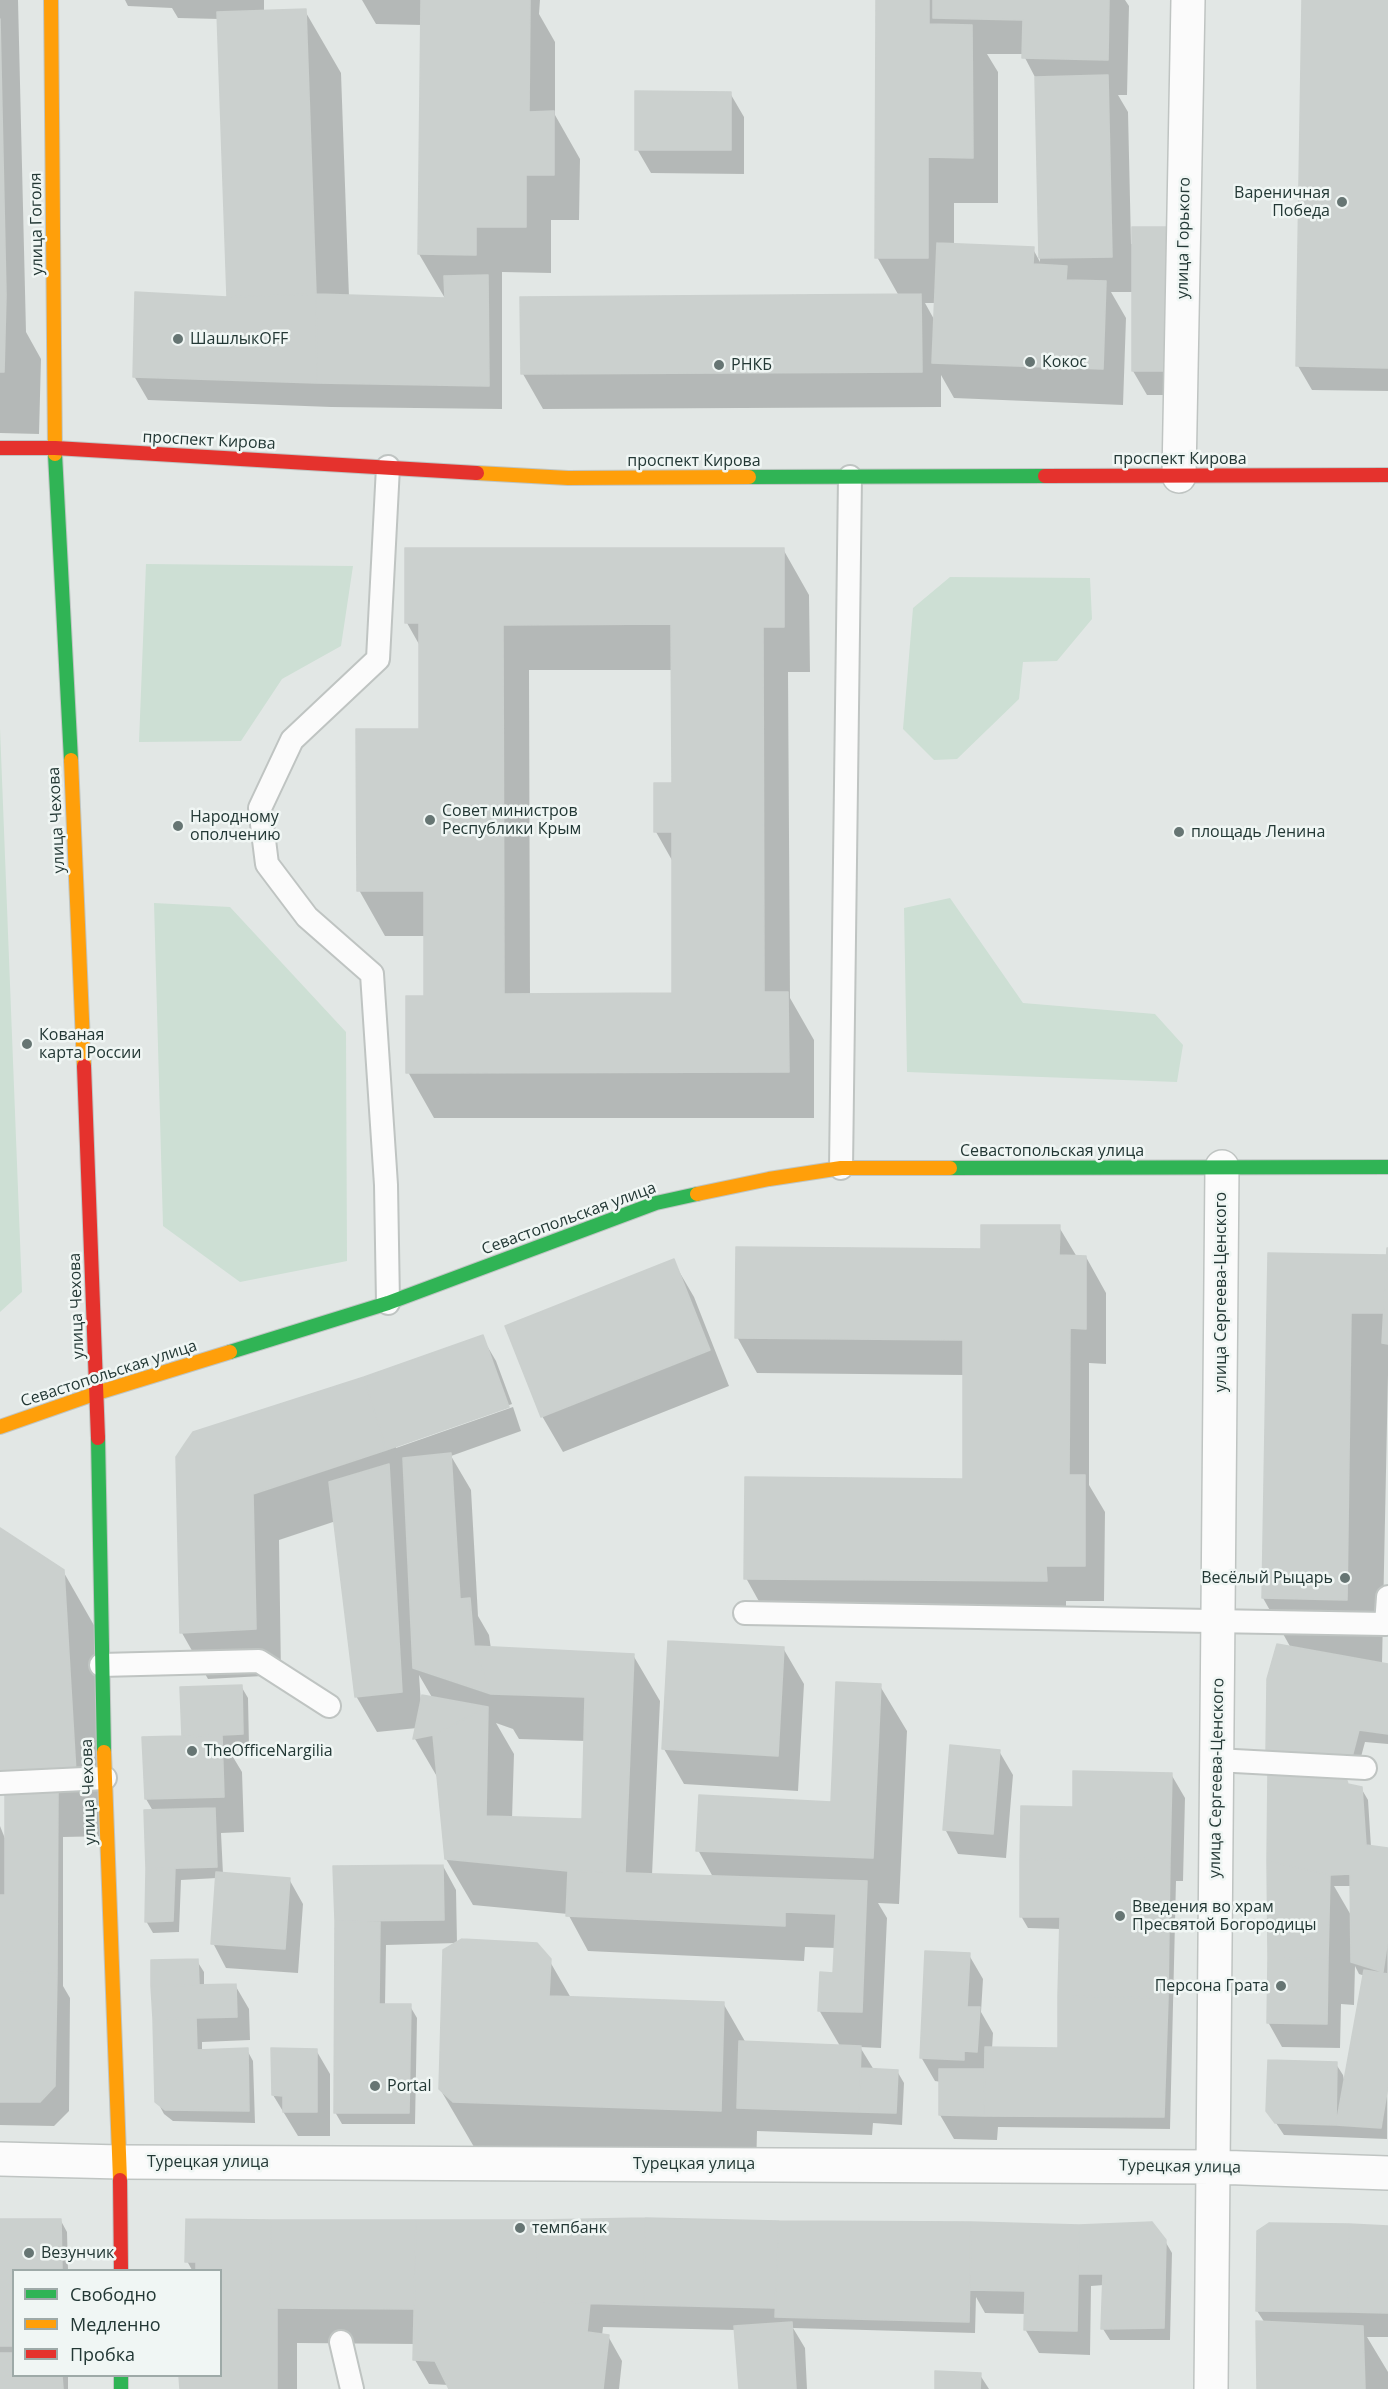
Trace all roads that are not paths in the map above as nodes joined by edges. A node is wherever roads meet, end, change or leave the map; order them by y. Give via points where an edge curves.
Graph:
1 (51, 0) edge
2 (1188, 0) edge
3 (0, 448) edge
4 (55, 448) junction
5 (388, 467) junction
6 (1388, 475) edge
7 (1179, 476) junction
8 (850, 477) junction
9 (1222, 1167) junction
10 (1388, 1167) edge
11 (840, 1168) junction
12 (388, 1303) junction
13 (97, 1393) junction
14 (0, 1427) edge
15 (1388, 1597) edge
16 (745, 1613) dead end
17 (1218, 1621) junction
18 (1387, 1625) edge
19 (101, 1665) junction
20 (329, 1706) dead end
21 (1216, 1760) junction
22 (1365, 1768) dead end
23 (105, 1778) junction
24 (0, 1783) edge
25 (0, 2159) edge
26 (120, 2162) junction
27 (1214, 2167) junction
28 (1388, 2173) edge
29 (121, 2269) edge
30 (341, 2342) dead end
31 (352, 2389) edge
32 (1211, 2389) edge

1 - 4 main road, улица Гоголя
2 - 7 street, улица Горького
3 - 4 main road, проспект Кирова
4 - 5 main road, проспект Кирова
4 - 13 main road, улица Чехова
5 - 8 main road, проспект Кирова via 568,478
5 - 12 lane via 378,659 292,740 260,808 267,864 307,917 372,974 386,1185
6 - 7 main road, проспект Кирова
7 - 8 main road, проспект Кирова
8 - 11 lane
9 - 10 main road, Севастопольская улица
9 - 11 main road, Севастопольская улица
9 - 17 street, улица Сергеева-Ценского
11 - 12 main road, Севастопольская улица via 656,1203
12 - 13 main road, Севастопольская улица
13 - 14 main road, Севастопольская улица
13 - 19 main road, улица Чехова
15 - 18 lane
16 - 17 lane
17 - 18 lane
17 - 21 street, улица Сергеева-Ценского
19 - 20 lane via 259,1660
19 - 23 main road, улица Чехова
21 - 22 lane
21 - 27 street, улица Сергеева-Ценского
23 - 24 lane
23 - 26 main road, улица Чехова
25 - 26 street, Турецкая улица
26 - 27 street, Турецкая улица
26 - 29 main road, улица Чехова
27 - 28 street, Турецкая улица
27 - 32 street, улица Сергеева-Ценского
30 - 31 lane

